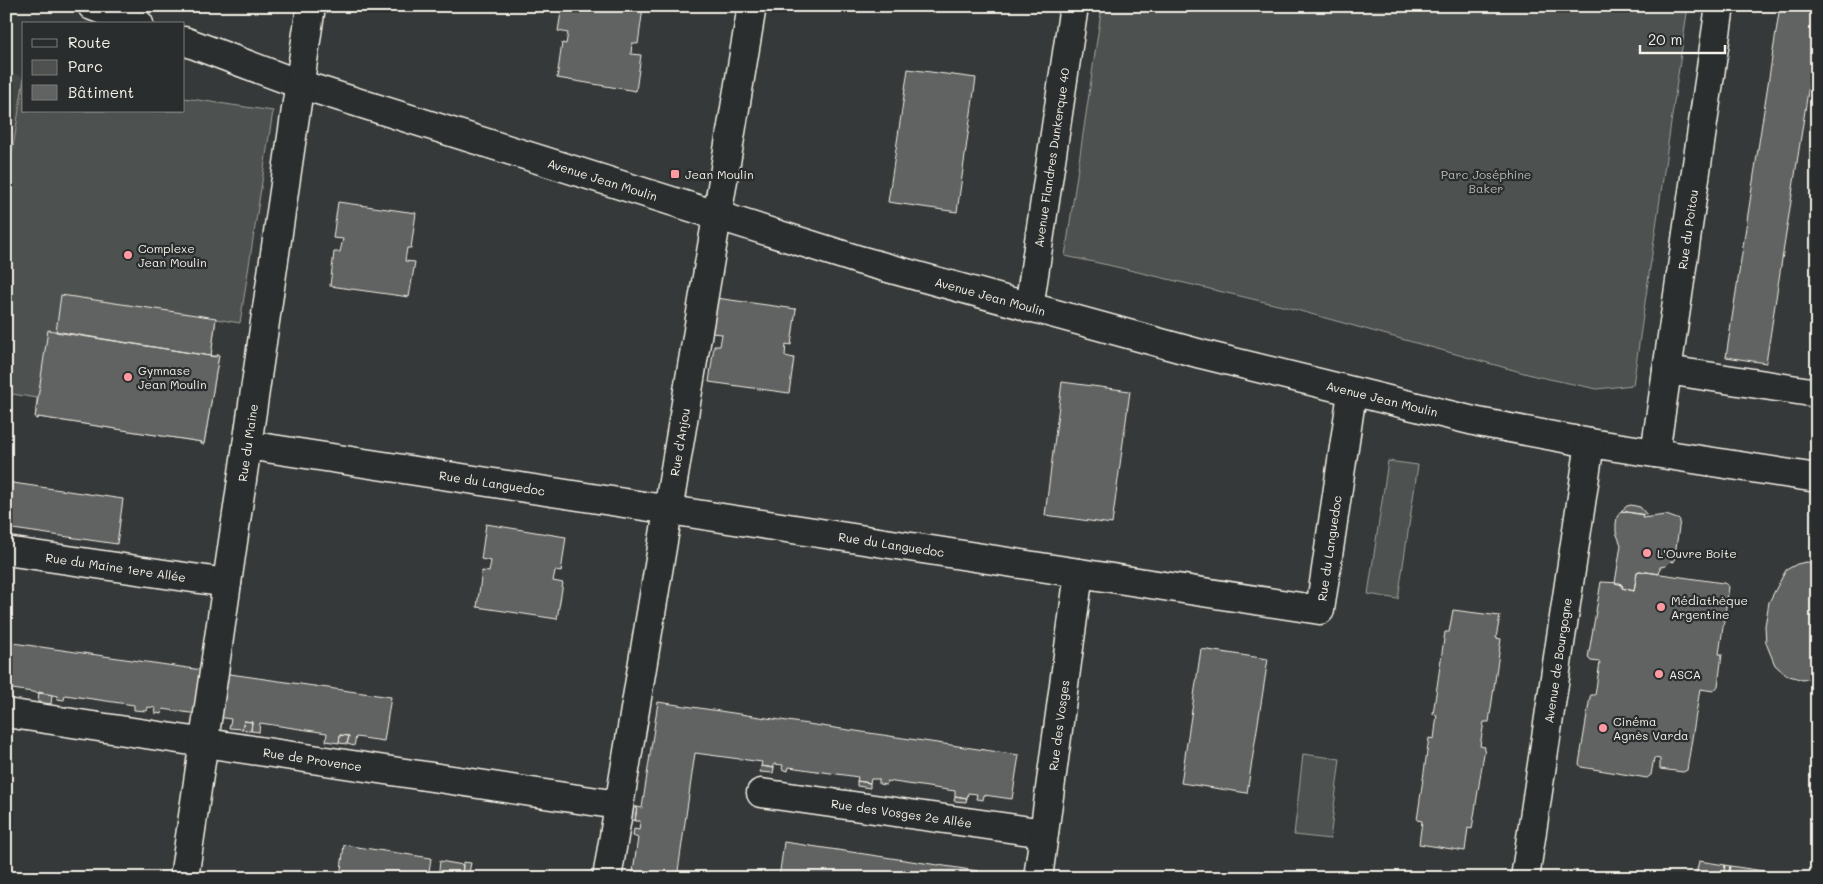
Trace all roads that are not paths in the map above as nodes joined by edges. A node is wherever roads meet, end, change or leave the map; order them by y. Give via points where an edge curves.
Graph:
1 (92, 6) edge
2 (311, 6) edge
3 (752, 6) edge
4 (1074, 6) edge
5 (1720, 6) edge
6 (134, 22) edge
7 (185, 41) edge
8 (299, 84) junction
9 (718, 215) junction
10 (1029, 308) junction
11 (1667, 370) junction
12 (1352, 393) junction
13 (1817, 393) edge
14 (1590, 443) junction
15 (247, 446) junction
16 (1655, 453) junction
17 (1817, 478) edge
18 (669, 510) junction
19 (6, 551) edge
20 (1079, 572) junction
21 (227, 583) junction
22 (6, 713) edge
23 (204, 743) junction
24 (761, 793) dead end
25 (618, 805) junction
26 (1044, 833) junction
27 (184, 878) edge
28 (607, 878) edge
29 (1038, 878) edge
30 (1525, 878) edge

1 - 6 street
2 - 8 street, Rue du Maine
3 - 9 street, Rue d'Anjou
4 - 10 street, Avenue Flandres Dunkerque 40
5 - 11 street, Rue du Poitou
7 - 8 street, Avenue Jean Moulin
8 - 9 street, Avenue Jean Moulin
8 - 15 street, Rue du Maine
9 - 10 street, Avenue Jean Moulin via 859,260
9 - 18 street, Rue d'Anjou
10 - 12 street, Avenue Jean Moulin
11 - 13 street
11 - 16 street, Rue du Poitou
12 - 14 street, Avenue Jean Moulin
12 - 20 street, Rue du Languedoc via 1320,610
14 - 16 street, Avenue Jean Moulin
14 - 30 street, Avenue de Bourgogne
15 - 18 street, Rue du Languedoc
15 - 21 street, Rue du Maine
16 - 17 street, Avenue Jean Moulin
18 - 20 street, Rue du Languedoc
18 - 25 street, Rue d'Anjou
19 - 21 street, Rue du Maine 1ere Allée
20 - 26 street, Rue des Vosges
21 - 23 street, Rue du Maine
22 - 23 street, Rue de Provence
23 - 25 street, Rue de Provence
23 - 27 street, Rue du Maine
24 - 26 street, Rue des Vosges 2e Allée
25 - 28 street, Rue d'Anjou
26 - 29 street, Rue des Vosges

